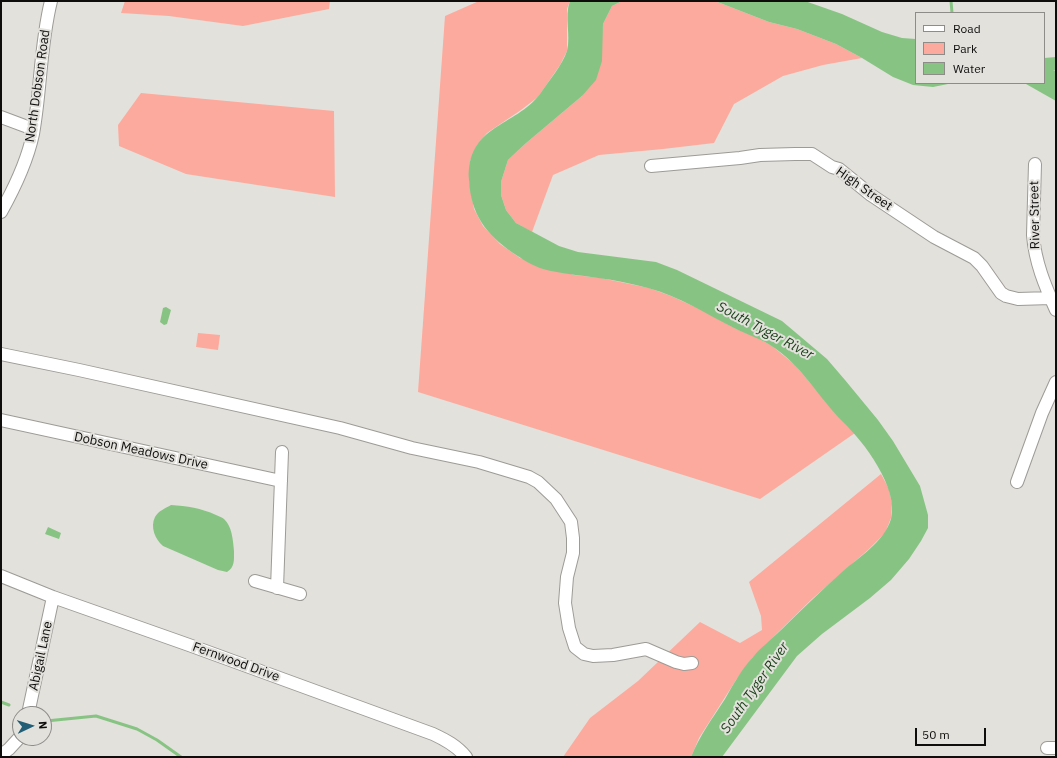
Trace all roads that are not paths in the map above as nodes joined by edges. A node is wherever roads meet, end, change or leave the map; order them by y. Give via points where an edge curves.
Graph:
1 (51, 1) edge
2 (1, 117) edge
3 (33, 129) junction
4 (1035, 164) dead end
5 (650, 166) dead end
6 (1, 212) edge
7 (1050, 298) junction
8 (1056, 310) edge
9 (1, 354) edge
10 (1056, 382) edge
11 (1, 420) edge
12 (282, 452) dead end
13 (281, 481) junction
14 (1017, 482) dead end
15 (1, 576) edge
16 (255, 581) dead end
17 (277, 588) junction
18 (300, 594) dead end
19 (53, 597) junction
20 (692, 663) dead end
21 (30, 706) edge
22 (12, 746) edge
23 (1, 755) edge
24 (466, 757) edge

1 - 3 street, North Dobson Road via 47,15
2 - 3 street
3 - 6 street, North Dobson Road via 20,177
4 - 7 street, River Street via 1034,246
5 - 7 street, High Street via 760,155 812,154 928,232 974,258 1001,293 1018,299
7 - 8 street, River Street
9 - 20 street via 340,428 529,477 556,499 571,522 573,553 567,577 565,603 575,646 584,654 593,656 646,649 676,662
10 - 14 street
11 - 13 street, Dobson Meadows Drive
12 - 13 street
13 - 17 street
15 - 19 street, Fernwood Drive
16 - 17 street
17 - 18 street
19 - 21 street, Abigail Lane
19 - 24 street, Fernwood Drive via 433,734 451,743
22 - 23 street

